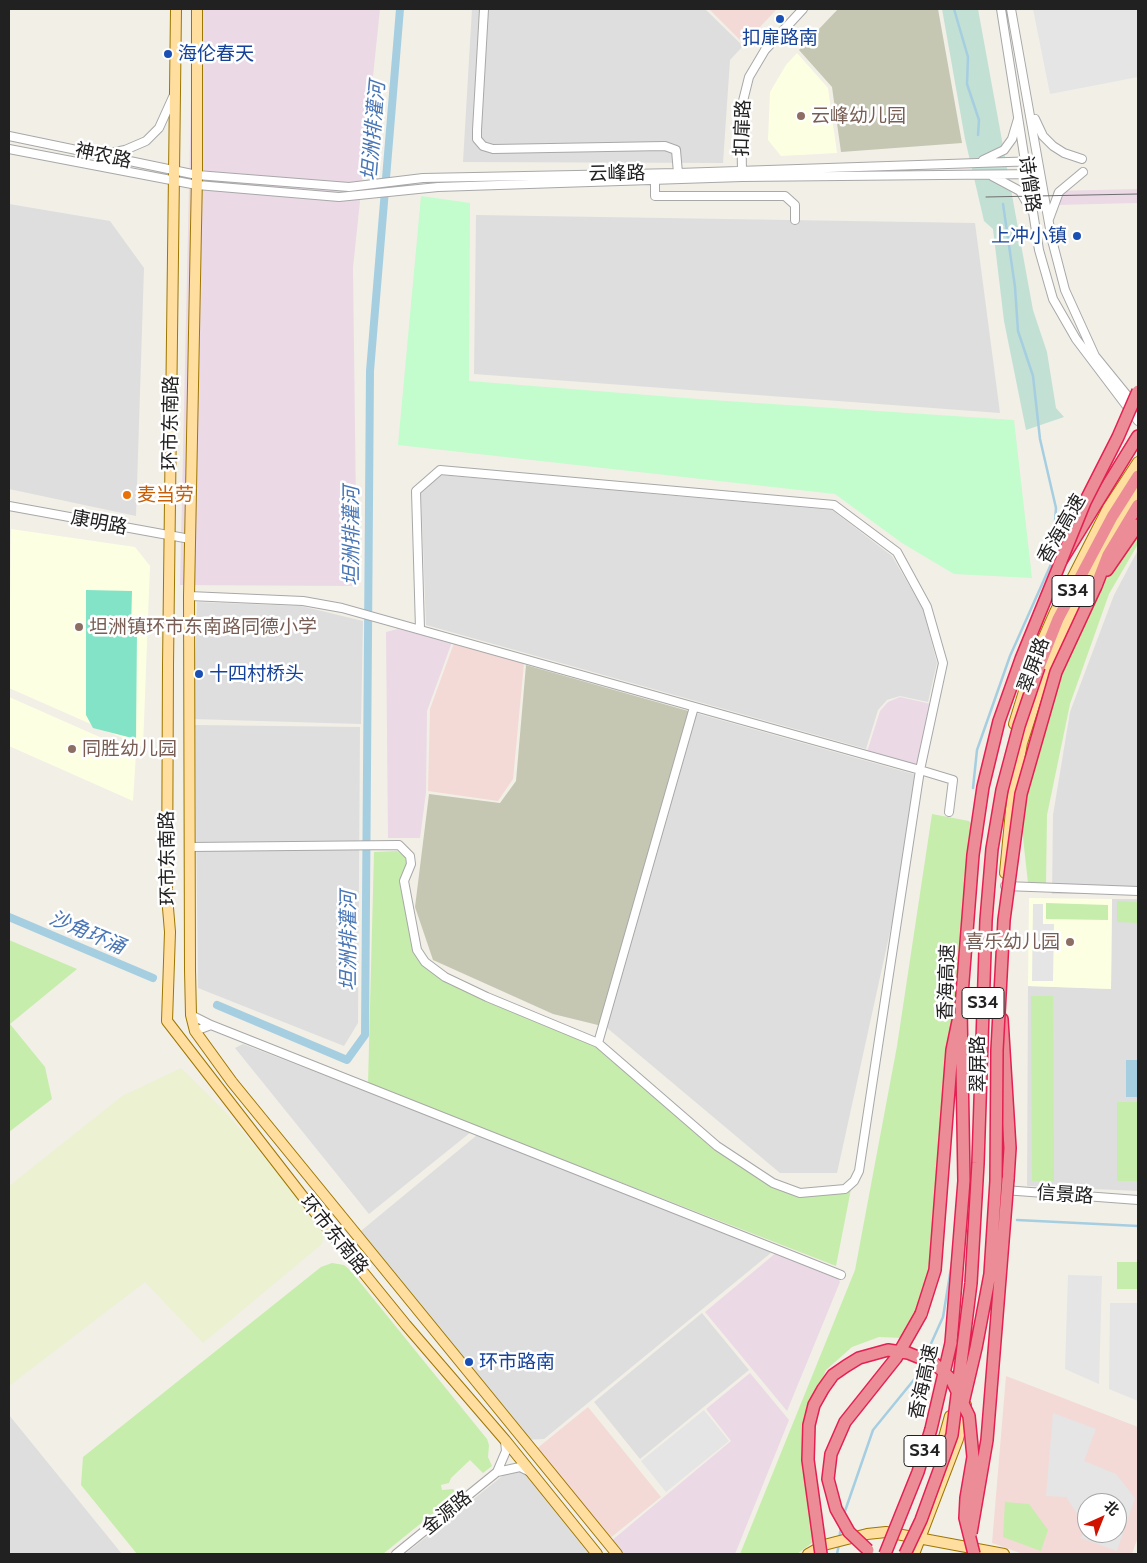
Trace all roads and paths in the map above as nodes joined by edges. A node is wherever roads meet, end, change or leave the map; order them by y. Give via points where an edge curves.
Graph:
1 (176, 9) edge
2 (197, 9) edge
3 (484, 9) edge
4 (803, 9) edge
5 (1001, 9) edge
6 (1011, 9) edge
7 (175, 92) junction
8 (1030, 109) junction
9 (1019, 115) junction
10 (9, 136) edge
11 (9, 149) edge
12 (100, 155) junction
13 (1082, 159) dead end
14 (1027, 161) junction
15 (1038, 161) junction
16 (976, 162) junction
17 (174, 170) junction
18 (1084, 172) dead end
19 (678, 173) junction
20 (742, 174) junction
21 (1029, 174) junction
22 (1040, 174) junction
23 (990, 175) junction
24 (197, 180) junction
25 (174, 181) junction
26 (655, 181) junction
27 (795, 216) dead end
28 (1034, 217) junction
29 (1049, 221) junction
30 (1134, 395) edge
31 (1138, 403) edge
32 (1138, 408) edge
33 (1138, 419) edge
34 (1138, 436) edge
35 (1138, 462) edge
36 (1138, 476) edge
37 (1138, 492) edge
38 (1138, 504) edge
39 (9, 506) edge
40 (1138, 525) edge
41 (171, 537) junction
42 (190, 539) junction
43 (1061, 561) junction
44 (1096, 586) junction
45 (189, 596) junction
46 (420, 629) junction
47 (694, 706) junction
48 (920, 770) junction
49 (949, 812) dead end
50 (189, 847) junction
51 (1004, 886) junction
52 (1138, 891) edge
53 (1001, 1001) junction
54 (962, 1007) junction
55 (191, 1015) junction
56 (211, 1025) junction
57 (195, 1031) junction
58 (598, 1043) junction
59 (992, 1189) junction
60 (1138, 1200) edge
61 (841, 1275) dead end
62 (952, 1435) junction
63 (505, 1440) junction
64 (497, 1472) junction
65 (530, 1472) junction
66 (908, 1538) junction
67 (921, 1540) junction
68 (969, 1542) junction
69 (823, 1550) edge
70 (976, 1553) edge
71 (396, 1554) edge
72 (597, 1554) edge
73 (617, 1554) edge
74 (808, 1554) edge
75 (876, 1554) edge
76 (885, 1554) edge
77 (899, 1554) edge
78 (905, 1554) edge
79 (914, 1554) edge
80 (1003, 1554) edge

1 - 7 main road, 环市东南路
2 - 24 main road, 环市东南路
3 - 19 street via 476,130 477,139 483,146 493,149 665,146 676,150
4 - 20 street, 扣扉路 via 765,50 749,77 741,109
5 - 9 street, 诗僧路
6 - 8 street, 诗僧路
7 - 12 street via 159,128 146,141
7 - 17 main road, 环市东南路
8 - 13 street via 1048,143
8 - 15 street, 诗僧路
9 - 14 street, 诗僧路
9 - 16 street via 1012,139 1004,150
10 - 12 street, 神农路
11 - 25 street, 神农路
12 - 17 street, 神农路
14 - 15 street, 云峰路
14 - 16 street, 云峰路
14 - 21 street, 诗僧路
15 - 22 street, 诗僧路
16 - 20 street, 云峰路
17 - 24 street, 神农路
17 - 25 main road, 环市东南路
18 - 29 street via 1060,192
19 - 20 street, 云峰路
19 - 24 street, 云峰路 via 423,178 349,187
20 - 23 street, 云峰路
20 - 26 street, 云峰路
21 - 22 street, 云峰路
21 - 23 street, 云峰路
21 - 28 street, 诗僧路
22 - 29 street, 诗僧路
23 - 28 street via 1022,194
24 - 25 street, 神农路
24 - 26 street, 云峰路 via 351,197 426,188
24 - 42 main road, 环市东南路
25 - 41 main road, 环市东南路
26 - 27 street via 655,196 781,195 794,203
28 - 33 street, 诗僧路 via 1039,250 1053,299 1076,339
29 - 30 street, 诗僧路 via 1065,290 1078,324 1095,356
30 - 31 street, 诗僧路
30 - 32 street
30 - 43 highway, bridge
34 - 43 highway, 香海高速 / S34, bridge
35 - 66 main road, 翠屏路 via 1108,508 1051,620 1034,662 1000,778 984,894 978,1031 978,1190 971,1321 946,1435
36 - 62 highway, 香海高速 / S34, bridge via 1112,517 1058,619 1019,726 1002,790 992,849 986,920 971,1283
37 - 51 main road, 翠屏路 via 1094,566 1046,668 1021,752 1012,800
38 - 44 highway via 1108,555
39 - 41 street, 康明路
40 - 44 highway
41 - 42 street, 康明路
41 - 63 main road, 环市东南路 via 167,1021 406,1325
42 - 45 main road, 环市东南路
43 - 54 highway, 香海高速 / S34 via 999,721 983,787 973,855
44 - 53 highway, bridge via 1056,672 1021,794 1004,920
45 - 46 street via 303,601
45 - 50 main road, 环市东南路
46 - 47 street
46 - 48 street via 416,490 440,470 834,505 897,552 927,606 943,663
47 - 48 street
47 - 58 street
48 - 49 street via 952,780
48 - 58 street via 859,1171 845,1189 800,1193 773,1183 717,1146
50 - 55 main road, 环市东南路
50 - 58 street via 399,846 410,856 411,864 404,881 413,937 425,962 444,977 487,998
51 - 52 street
51 - 59 main road, 翠屏路 via 996,1010
53 - 62 highway, bridge via 990,1274 964,1399
53 - 68 highway, bridge via 1010,1148 987,1440
54 - 75 highway, bridge via 952,1050 939,1238 928,1297 896,1358 845,1422 836,1438 828,1466 832,1497 841,1520 849,1532
54 - 76 highway, 香海高速 / S34, bridge via 964,1181 951,1343 918,1472
55 - 56 street
55 - 57 main road, 环市东南路
56 - 57 street
56 - 61 street
57 - 73 main road, 环市东南路 via 232,1082
59 - 60 street, 信景路
59 - 67 main road, 翠屏路 via 984,1318 973,1380 958,1439
62 - 78 highway, 香海高速 / S34, bridge
63 - 64 street via 506,1451
63 - 65 main road, 环市东南路
64 - 65 street via 520,1468
64 - 71 street, 金源路
65 - 72 main road, 环市东南路
66 - 67 main road
66 - 69 main road via 886,1532 867,1534
66 - 77 main road, 翠屏路
67 - 70 main road
67 - 79 main road, 翠屏路
68 - 69 highway, bridge via 965,1518 973,1457 969,1416 951,1379 935,1364 908,1353 888,1350 859,1358 833,1375 814,1406 809,1425 808,1460
68 - 70 highway, bridge
69 - 74 main road
70 - 80 main road

